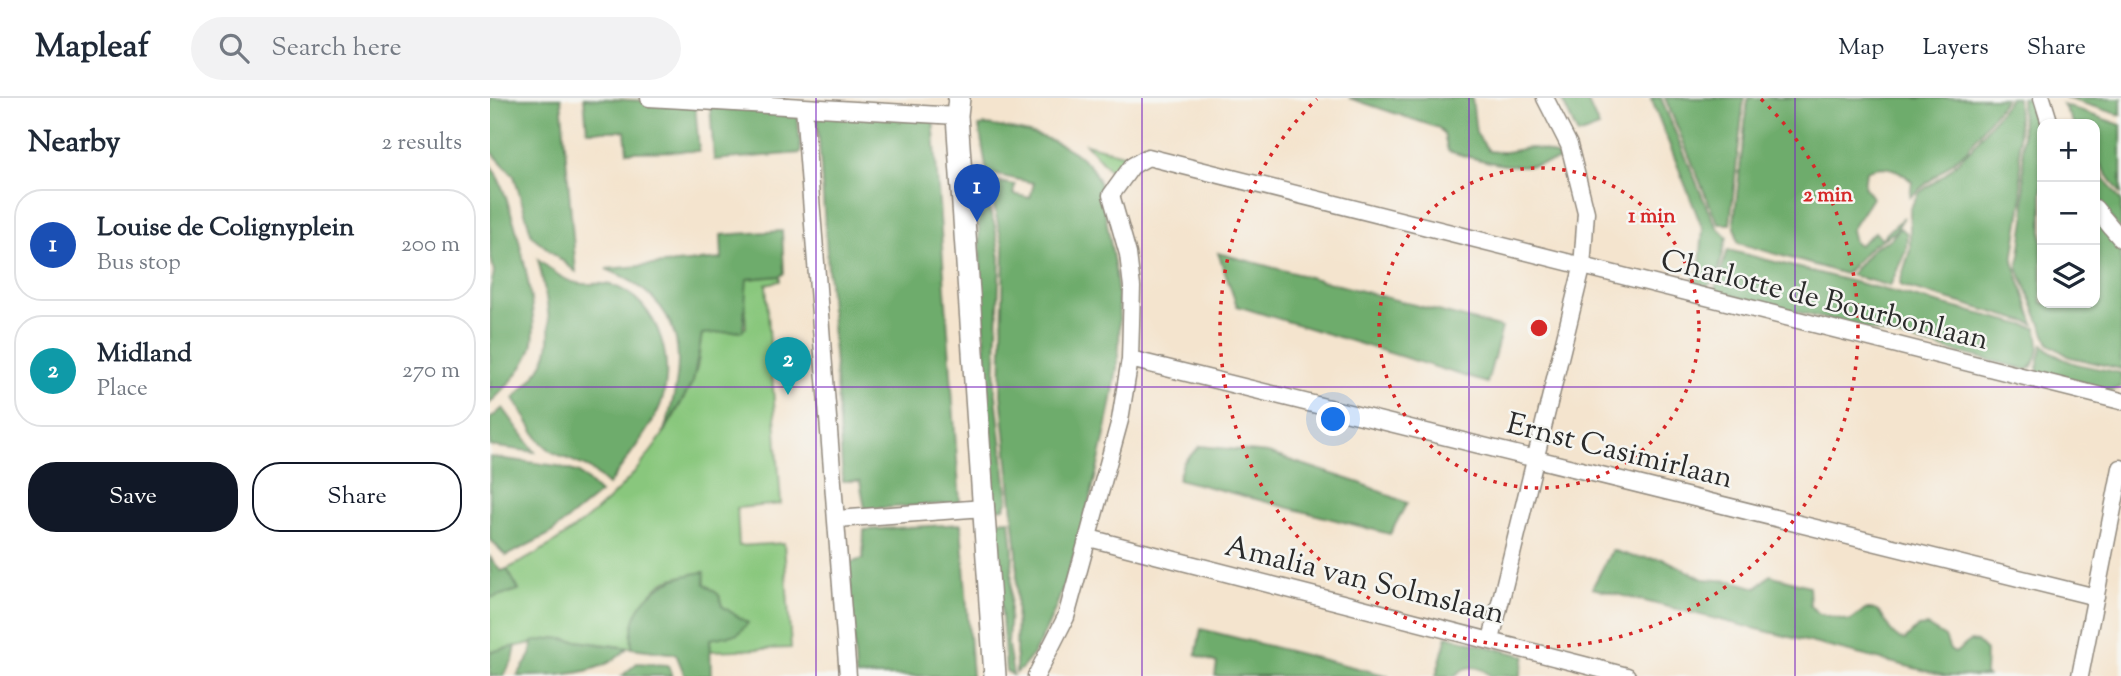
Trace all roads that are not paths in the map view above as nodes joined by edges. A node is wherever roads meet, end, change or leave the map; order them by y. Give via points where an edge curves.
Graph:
1 (649, 98) edge
2 (1545, 98) edge
3 (2042, 98) edge
4 (958, 107) edge
5 (804, 108) junction
6 (2048, 119) edge
7 (2100, 214) edge
8 (2121, 239) edge
9 (1582, 268) junction
10 (1130, 359) junction
11 (2121, 401) edge
12 (1535, 457) junction
13 (2121, 468) edge
14 (984, 508) junction
15 (837, 519) junction
16 (1089, 538) junction
17 (2096, 597) junction
18 (1491, 640) junction
19 (848, 676) edge
20 (995, 676) edge
21 (1036, 676) edge
22 (1627, 676) edge
23 (2080, 676) edge

1 - 5 street
2 - 9 street via 1569,145 1586,212
3 - 6 street
4 - 5 street
4 - 14 main road
5 - 15 street
7 - 8 street
9 - 10 street, Charlotte de Bourbonlaan via 1148,157 1132,166 1111,195 1130,276
9 - 11 street, Charlotte de Bourbonlaan
9 - 12 street
10 - 12 street, Ernst Casimirlaan
10 - 16 street via 1120,420
12 - 17 street, Ernst Casimirlaan
12 - 18 street
13 - 17 street
14 - 15 street
14 - 20 main road
15 - 19 street
16 - 18 street, Amalia van Solmslaan
16 - 21 street via 1066,617
17 - 23 street
18 - 22 street, Amalia van Solmslaan

